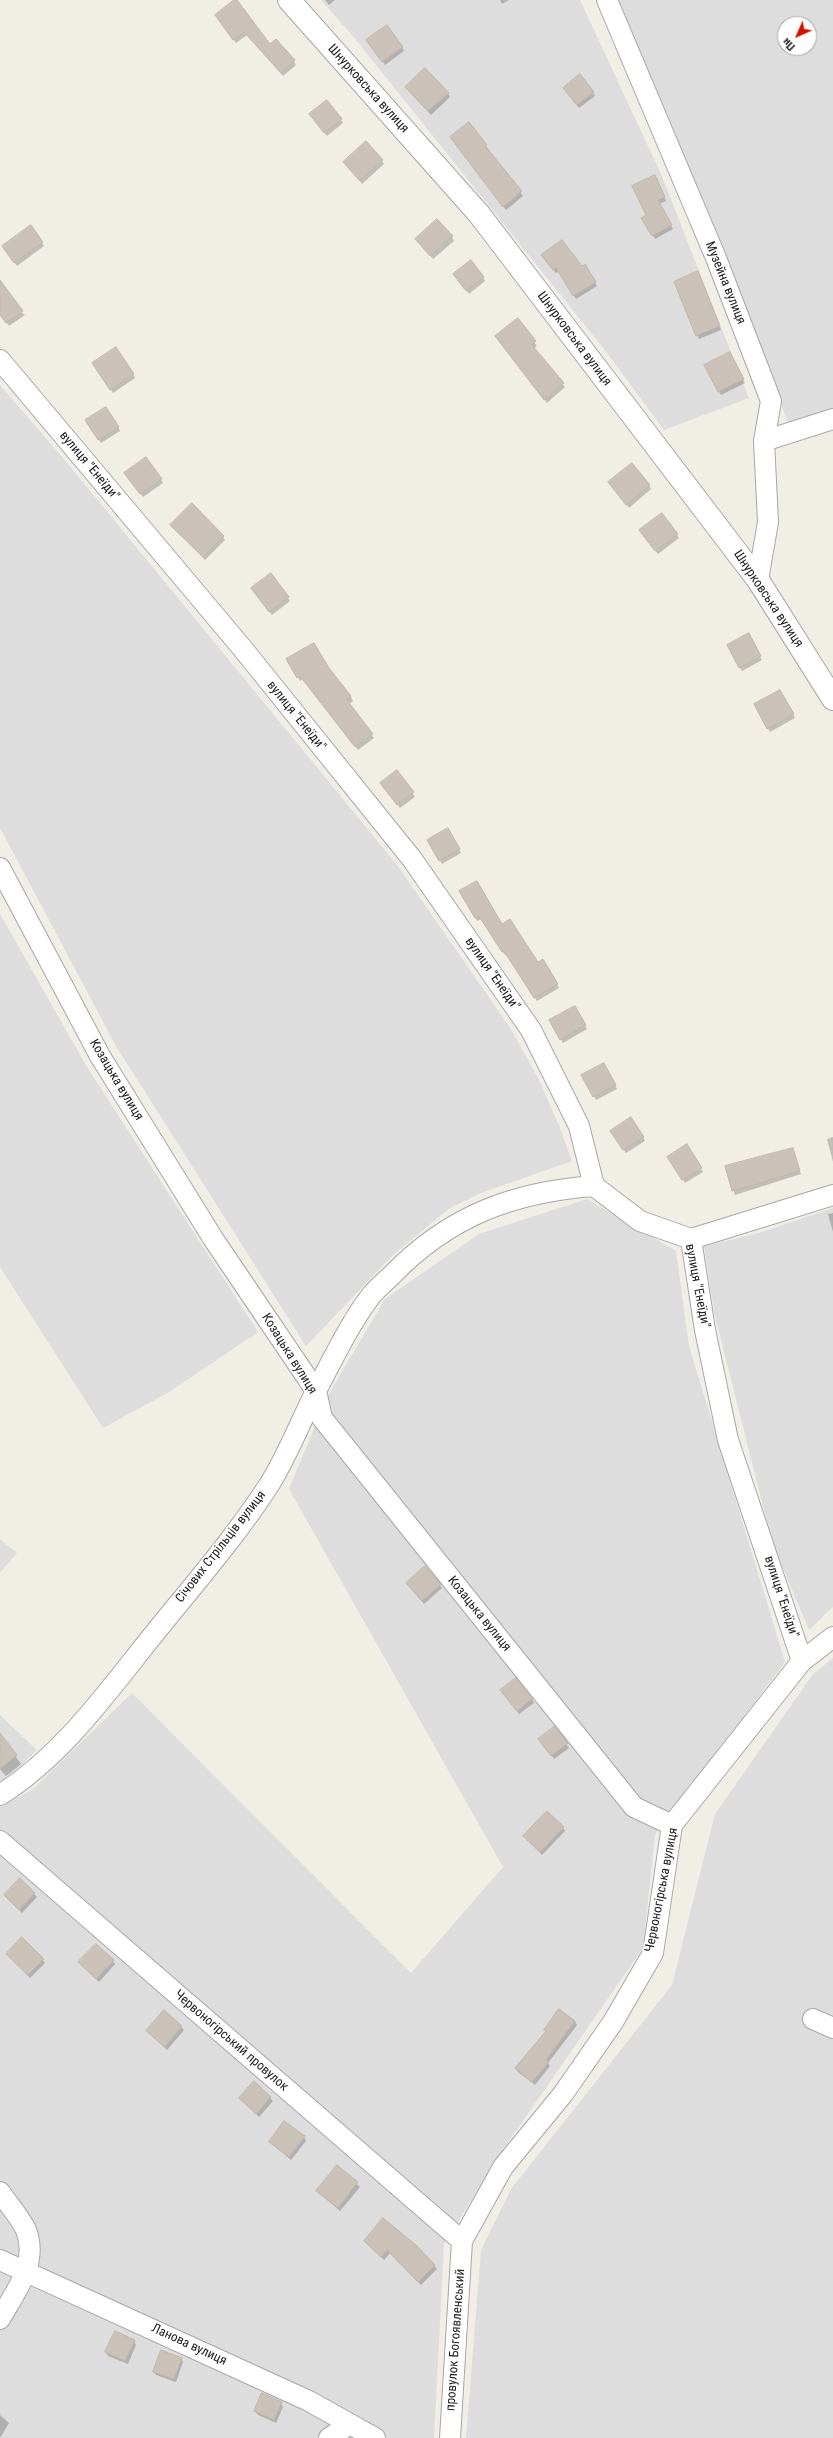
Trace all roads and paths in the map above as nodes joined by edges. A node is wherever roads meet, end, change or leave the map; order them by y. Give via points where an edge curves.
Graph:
1 (289, 0) edge
2 (607, 0) edge
3 (0, 360) edge
4 (833, 419) edge
5 (764, 441) junction
6 (758, 580) junction
7 (833, 698) edge
8 (0, 868) edge
9 (594, 1186) junction
10 (833, 1195) edge
11 (690, 1239) junction
12 (316, 1391) junction
13 (833, 1637) edge
14 (802, 1661) junction
15 (0, 1795) edge
16 (672, 1825) junction
17 (0, 1841) edge
18 (812, 2019) dead end
19 (833, 2028) edge
20 (0, 2192) edge
21 (462, 2241) junction
22 (0, 2260) edge
23 (27, 2270) junction
24 (0, 2319) edge
25 (350, 2424) junction
26 (329, 2438) edge
27 (375, 2438) edge
28 (450, 2438) edge

1 - 6 street, Шнурковська вулиця via 480,214
2 - 5 street, Музейна вулиця via 716,258 771,401
3 - 9 street, вулиця "Енеїди" via 243,649 412,859 531,1030 579,1126
4 - 5 street
5 - 6 street, Музейна вулиця via 768,522
6 - 7 street, Шнурковська вулиця
8 - 12 street, Козацька вулиця via 100,1056 214,1240
9 - 11 street, вулиця "Енеїди" via 640,1221
9 - 12 street, Січових Стрільців вулиця via 531,1195 485,1210 445,1229 406,1261 370,1297
10 - 11 street
11 - 14 street, вулиця "Енеїди" via 705,1330 728,1440
12 - 15 street, Січових Стрільців вулиця via 271,1483 241,1525 75,1730 46,1762
12 - 16 street, Козацька вулиця via 322,1418 634,1807
13 - 14 street, Червоногірська вулиця
14 - 16 street, Червоногірська вулиця
16 - 21 street, Червоногірська вулиця via 653,1953 613,2022 567,2088 504,2166
17 - 21 street, Червоногірський провулок
18 - 19 street
20 - 23 street via 26,2230 30,2250
21 - 28 street, провулок Богоявленський
22 - 23 street, Ланова вулиця
23 - 24 street
23 - 25 street, Ланова вулиця via 309,2401
25 - 26 street
25 - 27 street, Ланова вулиця

